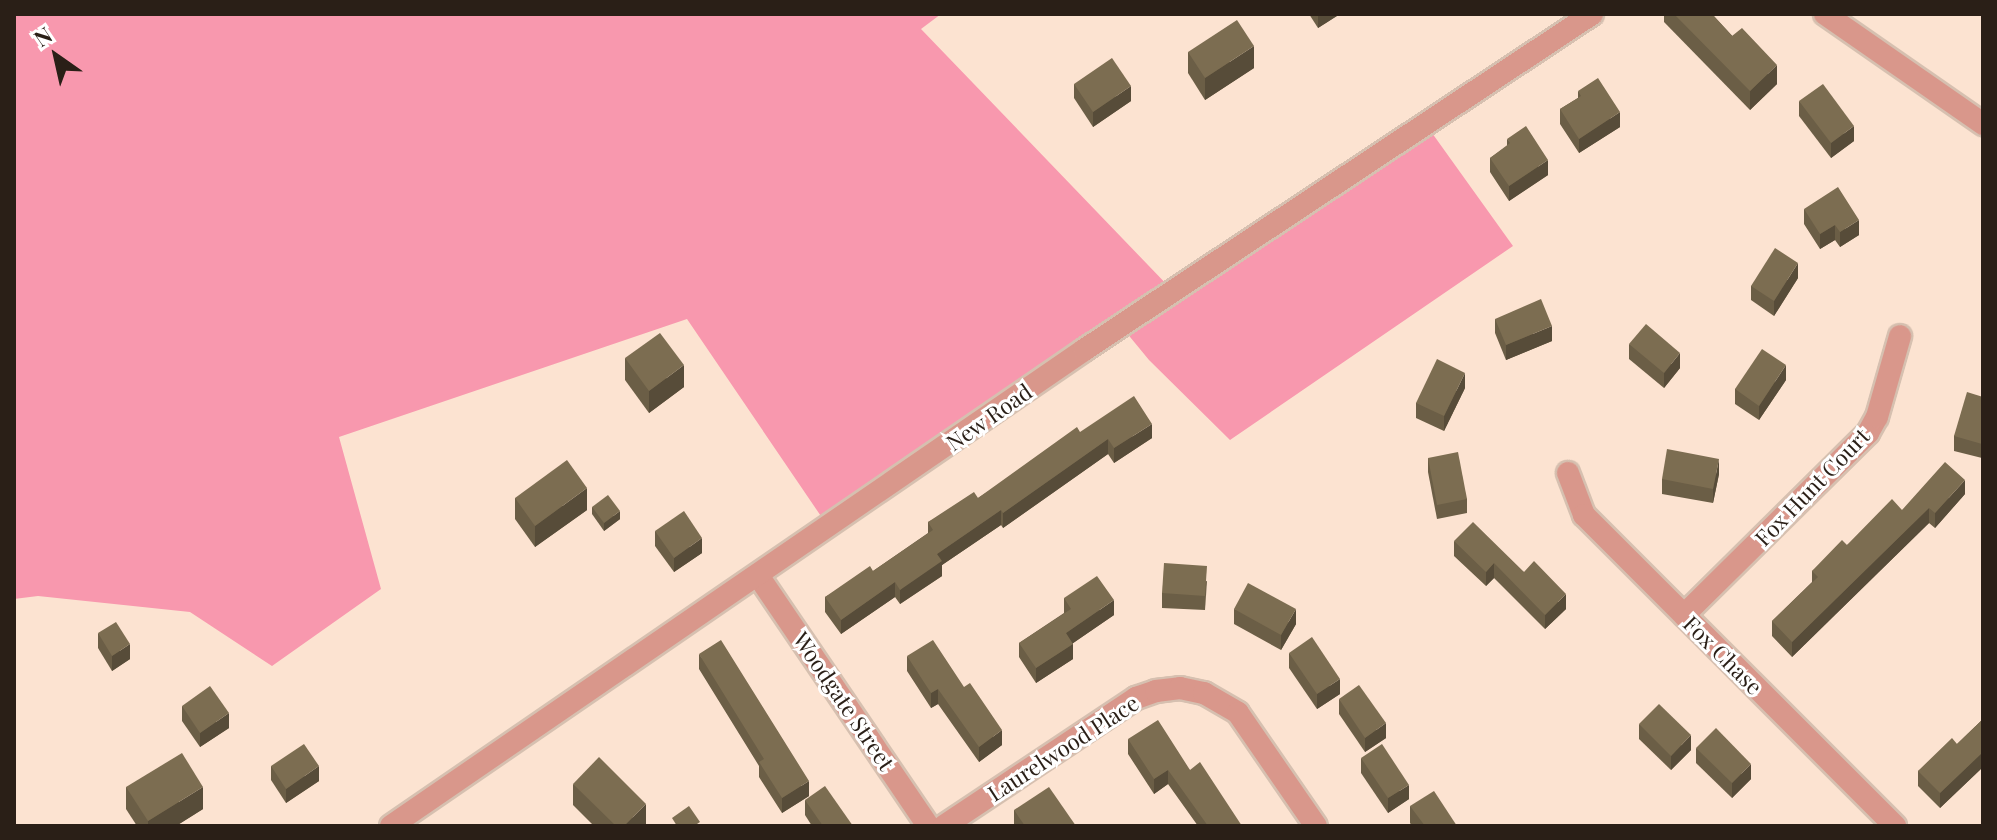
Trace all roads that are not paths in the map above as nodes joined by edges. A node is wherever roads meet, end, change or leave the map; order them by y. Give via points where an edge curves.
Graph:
1 (1592, 14) edge
2 (1825, 14) edge
3 (1983, 124) edge
4 (1900, 336) dead end
5 (1568, 473) dead end
6 (759, 577) junction
7 (1684, 615) junction
8 (391, 826) edge
9 (928, 826) edge
10 (944, 826) edge
11 (1316, 826) edge
12 (1895, 826) edge

1 - 6 street, New Road via 1084,350
2 - 3 street
4 - 7 street, Fox Hunt Court via 1868,433
5 - 7 street, Fox Chase via 1584,515
6 - 8 street, New Road
6 - 9 street, Woodgate Street
7 - 12 street, Fox Chase
10 - 11 street, Laurelwood Place via 1136,698 1180,688 1204,693 1238,713

